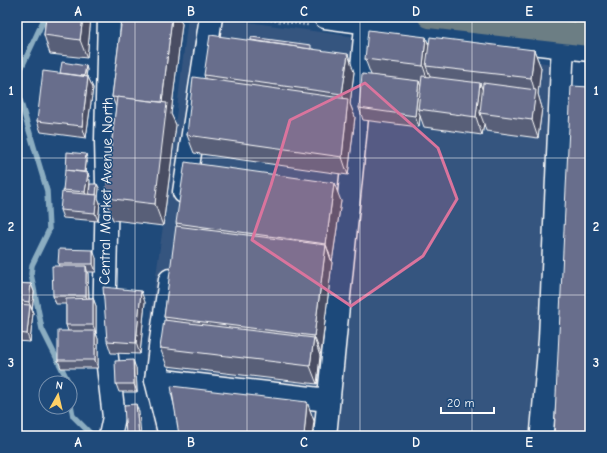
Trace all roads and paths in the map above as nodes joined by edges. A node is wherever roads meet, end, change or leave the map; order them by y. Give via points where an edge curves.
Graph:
1 (211, 17) edge
2 (247, 17) edge
3 (429, 17) edge
4 (367, 20) edge
5 (319, 21) edge
6 (117, 22) edge
7 (563, 32) edge
8 (590, 35) edge
9 (207, 42) junction
10 (230, 46) edge
11 (590, 50) edge
12 (340, 62) edge
13 (362, 65) junction
14 (181, 214) edge
15 (173, 261) edge
16 (156, 380) junction
17 (328, 400) junction
18 (542, 431) dead end
19 (110, 436) edge
20 (170, 436) edge
21 (325, 436) edge

1 - 9 street
2 - 5 path
3 - 7 main road
4 - 5 street
4 - 7 street
4 - 13 street
6 - 19 street, Central Market Avenue North via 104,333 114,417
7 - 8 main road
7 - 11 street
7 - 18 street via 550,339
9 - 10 street
9 - 14 street via 196,167
12 - 13 street
13 - 17 street
15 - 16 street
16 - 17 street
16 - 20 street
17 - 21 street

